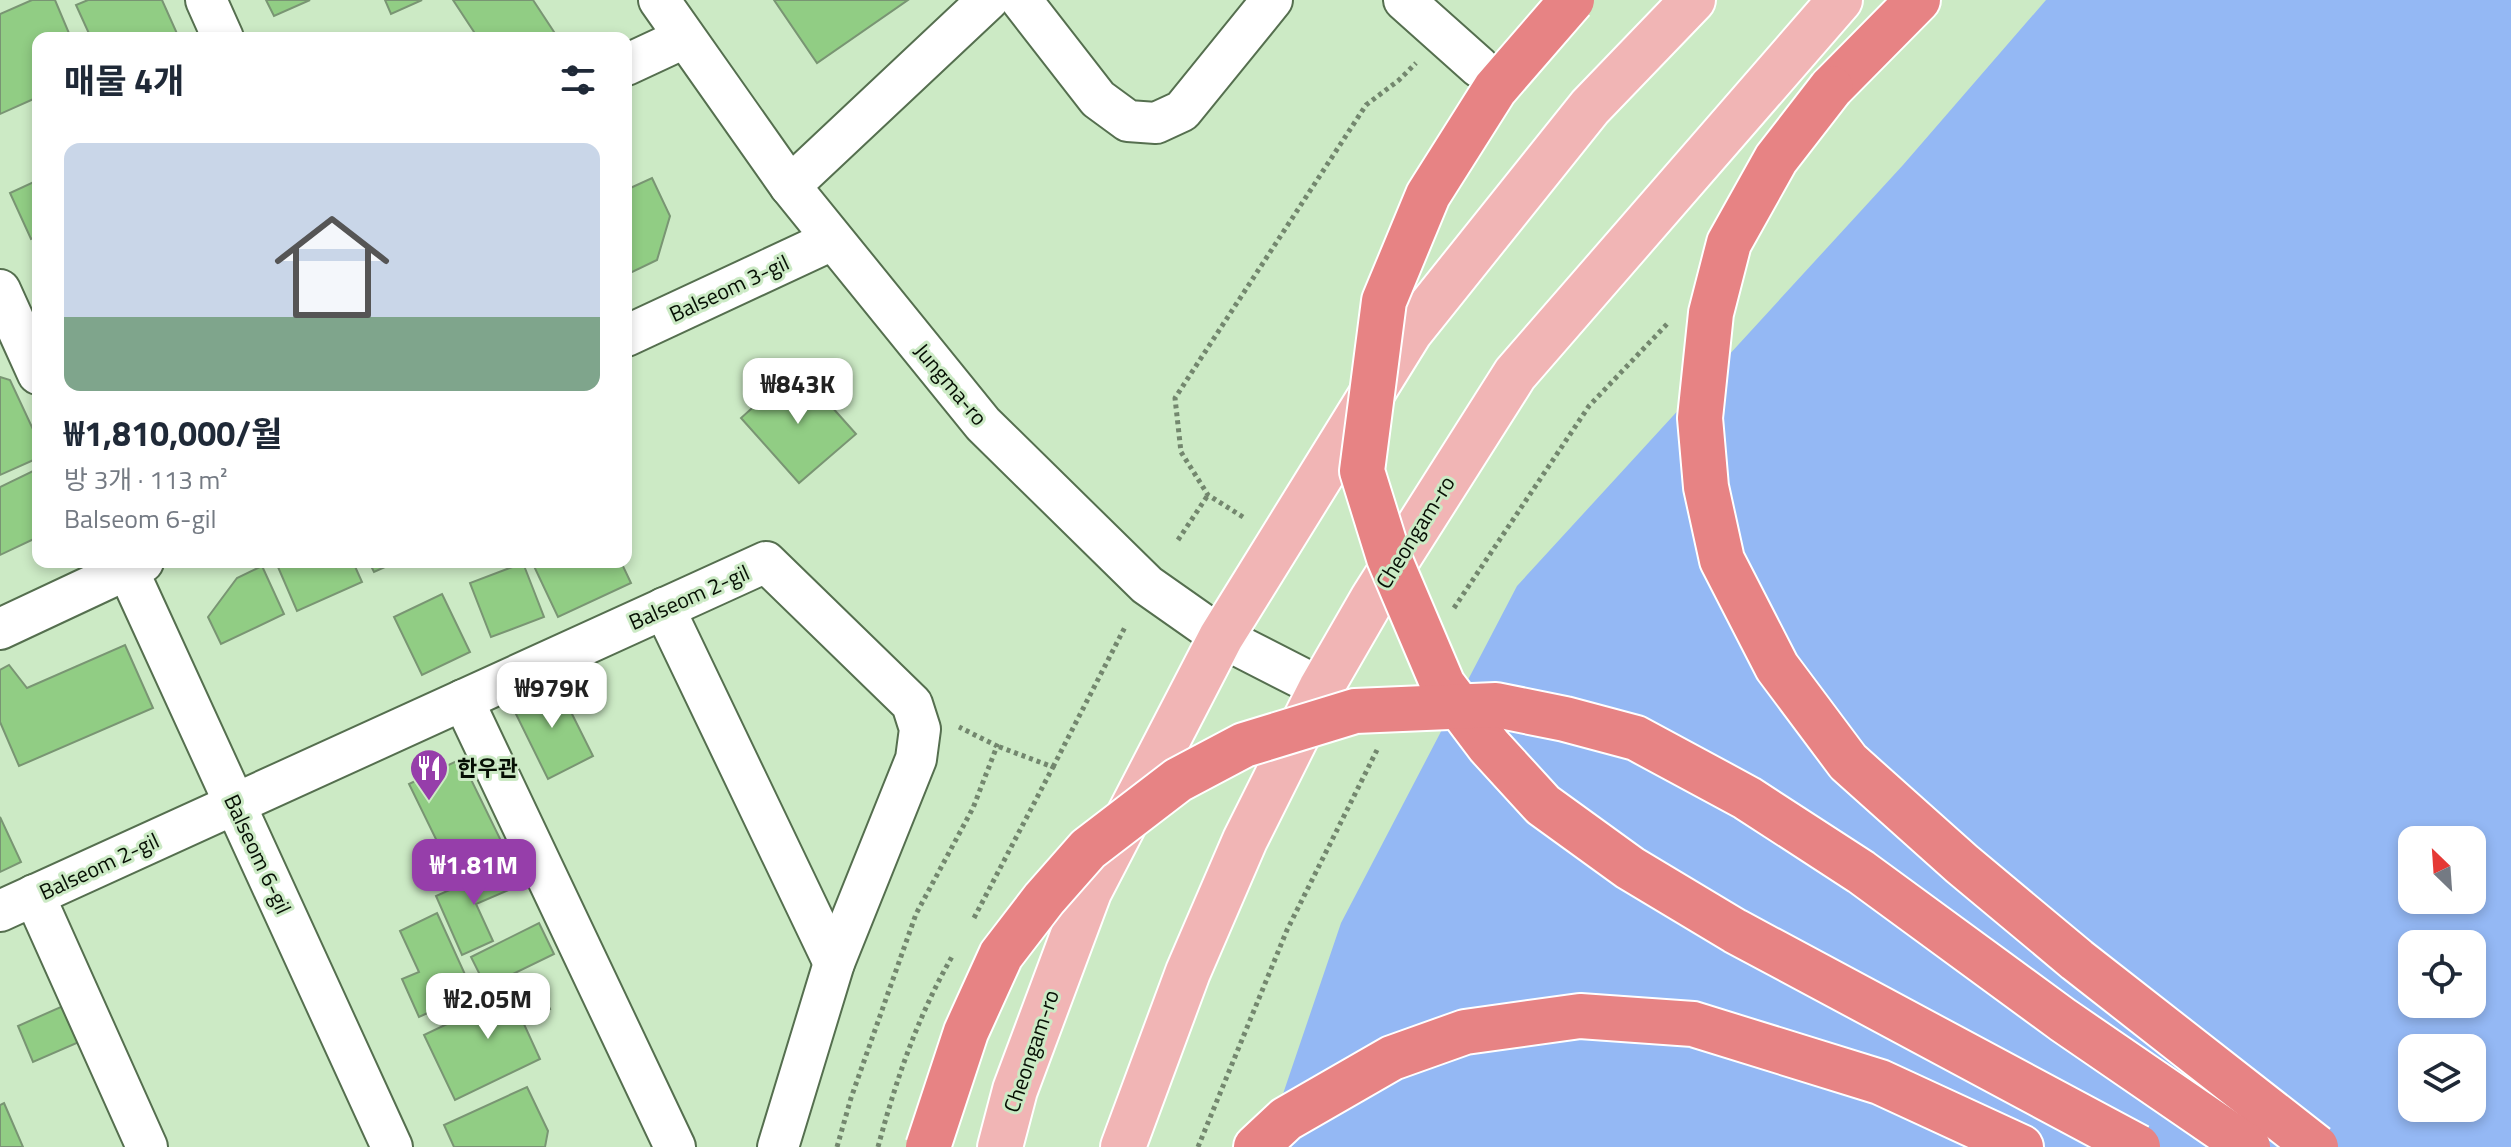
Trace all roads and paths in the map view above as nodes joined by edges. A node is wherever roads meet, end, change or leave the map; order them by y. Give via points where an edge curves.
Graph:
1 (206, 0) edge
2 (659, 0) edge
3 (988, 0) edge
4 (1021, 0) edge
5 (1272, 0) edge
6 (1404, 0) edge
7 (1572, 0) edge
8 (1693, 0) edge
9 (1840, 0) edge
10 (1918, 0) edge
11 (220, 32) edge
12 (1443, 34) junction
13 (684, 38) junction
14 (632, 62) edge
15 (1479, 67) dead end
16 (790, 186) junction
17 (832, 240) junction
18 (0, 290) edge
19 (1675, 316) dead end
20 (632, 333) edge
21 (25, 351) edge
22 (1208, 495) junction
23 (1243, 517) dead end
24 (1178, 540) dead end
25 (123, 568) edge
26 (133, 568) edge
27 (664, 608) junction
28 (1451, 612) dead end
29 (1125, 627) dead end
30 (0, 629) edge
31 (1221, 637) junction
32 (1321, 688) junction
33 (463, 700) junction
34 (912, 704) junction
35 (1378, 749) dead end
36 (1053, 767) dead end
37 (235, 804) junction
38 (17, 903) edge
39 (834, 963) junction
40 (147, 1147) edge
41 (392, 1147) edge
42 (675, 1147) edge
43 (778, 1147) edge
44 (837, 1147) edge
45 (928, 1147) edge
46 (1000, 1147) edge
47 (1123, 1147) edge
48 (1198, 1147) edge
49 (1256, 1147) edge
50 (2021, 1147) edge
51 (2138, 1147) edge
52 (2248, 1147) edge
53 (2316, 1147) edge

1 - 11 street
2 - 13 street, Jungma-ro
3 - 16 street
4 - 5 street via 1098,99 1128,121 1156,123 1182,111
6 - 12 street
7 - 51 highway, bridge via 1495,89 1428,195 1384,301 1362,471 1389,558 1443,685 1543,805 1630,868 1735,931
8 - 31 main road, Cheongam-ro via 1590,107 1410,332
9 - 32 main road, Cheongam-ro via 1515,374
10 - 53 highway, bridge via 1831,88 1776,159 1729,243 1711,313 1700,418 1706,487 1722,560 1777,667 1848,762 2066,950
12 - 15 street
12 - 22 path via 1366,105 1175,398 1181,452
13 - 14 street
13 - 16 street, Jungma-ro
16 - 17 street, Jungma-ro
17 - 20 street, Balseom 3-gil
17 - 31 street, Jungma-ro via 983,424 1147,585
18 - 21 street
19 - 28 path via 1589,406
22 - 23 path
22 - 24 path
25 - 30 street
26 - 37 street, Balseom 6-gil
27 - 33 street, Balseom 2-gil
27 - 34 street, Balseom 2-gil via 766,562
27 - 39 street
29 - 36 path
31 - 32 street, Jungma-ro
31 - 46 main road, Cheongam-ro via 1089,892 1015,1090
32 - 47 main road, Cheongam-ro via 1238,854
33 - 37 street, Balseom 2-gil
33 - 42 street
34 - 39 street via 920,729 916,759
34 - 44 path via 997,746 973,808 916,914
35 - 48 path via 1287,930
37 - 38 street, Balseom 2-gil
37 - 41 street, Balseom 6-gil
38 - 40 street
39 - 43 street
45 - 52 highway, bridge via 966,1032 1001,955 1088,849 1178,780 1244,745 1355,711 1496,705 1636,738 1747,798 1861,872
49 - 50 highway via 1286,1119 1392,1058 1465,1032 1580,1016 1693,1024 1880,1082

